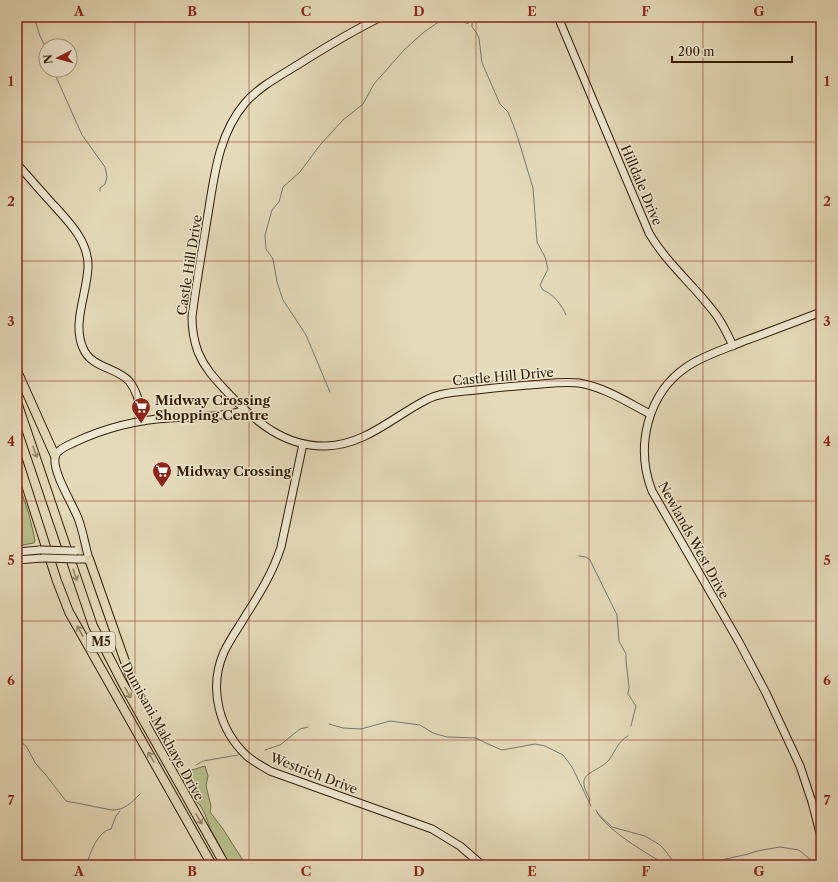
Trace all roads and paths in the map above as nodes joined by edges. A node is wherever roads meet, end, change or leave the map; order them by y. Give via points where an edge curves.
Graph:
1 (381, 17) edge
2 (558, 17) edge
3 (17, 164) edge
4 (821, 312) edge
5 (733, 346) junction
6 (17, 372) edge
7 (17, 402) edge
8 (245, 410) junction
9 (650, 414) junction
10 (144, 421) junction
11 (303, 444) junction
12 (55, 456) junction
13 (17, 457) edge
14 (17, 479) edge
15 (44, 540) junction
16 (87, 550) junction
17 (17, 552) edge
18 (89, 559) junction
19 (17, 560) edge
20 (162, 754) junction
21 (821, 837) edge
22 (212, 865) edge
23 (225, 865) edge
24 (482, 865) edge

1 - 8 street, Castle Hill Drive via 326,47 258,90 233,120 224,139 215,173 192,328 198,352 211,375
2 - 5 street, Hilldale Drive via 649,233 663,254 716,315
3 - 10 street via 80,238 88,267 79,323 83,350 90,359 130,382
4 - 5 street, Newlands West Drive
5 - 9 street, Newlands West Drive via 686,367 662,392
6 - 12 main road
7 -> 20 main road, Dumisani Makhaye Drive / M5 via 93,626
8 - 10 street via 224,416
8 - 11 street, Castle Hill Drive via 272,432
9 - 11 street, Castle Hill Drive via 604,390 579,383 516,386 434,396 358,440 325,446
9 - 21 street, Newlands West Drive via 644,456 652,491 766,693 800,766
10 - 12 street via 97,432 70,444
11 - 24 street, Westrich Drive via 276,561 224,652 219,667 217,698 225,726 238,746 270,771 432,829 460,846
12 - 16 street via 58,474 78,518
13 - 15 main road, Dumisani Makhaye Drive / M5
14 - 15 main road via 23,485
22 -> 15 main road, Dumisani Makhaye Drive / M5 via 70,612
16 - 17 street, bridge
16 - 18 street
18 - 19 street, bridge
18 - 20 main road via 128,670
20 -> 23 main road, Dumisani Makhaye Drive / M5

